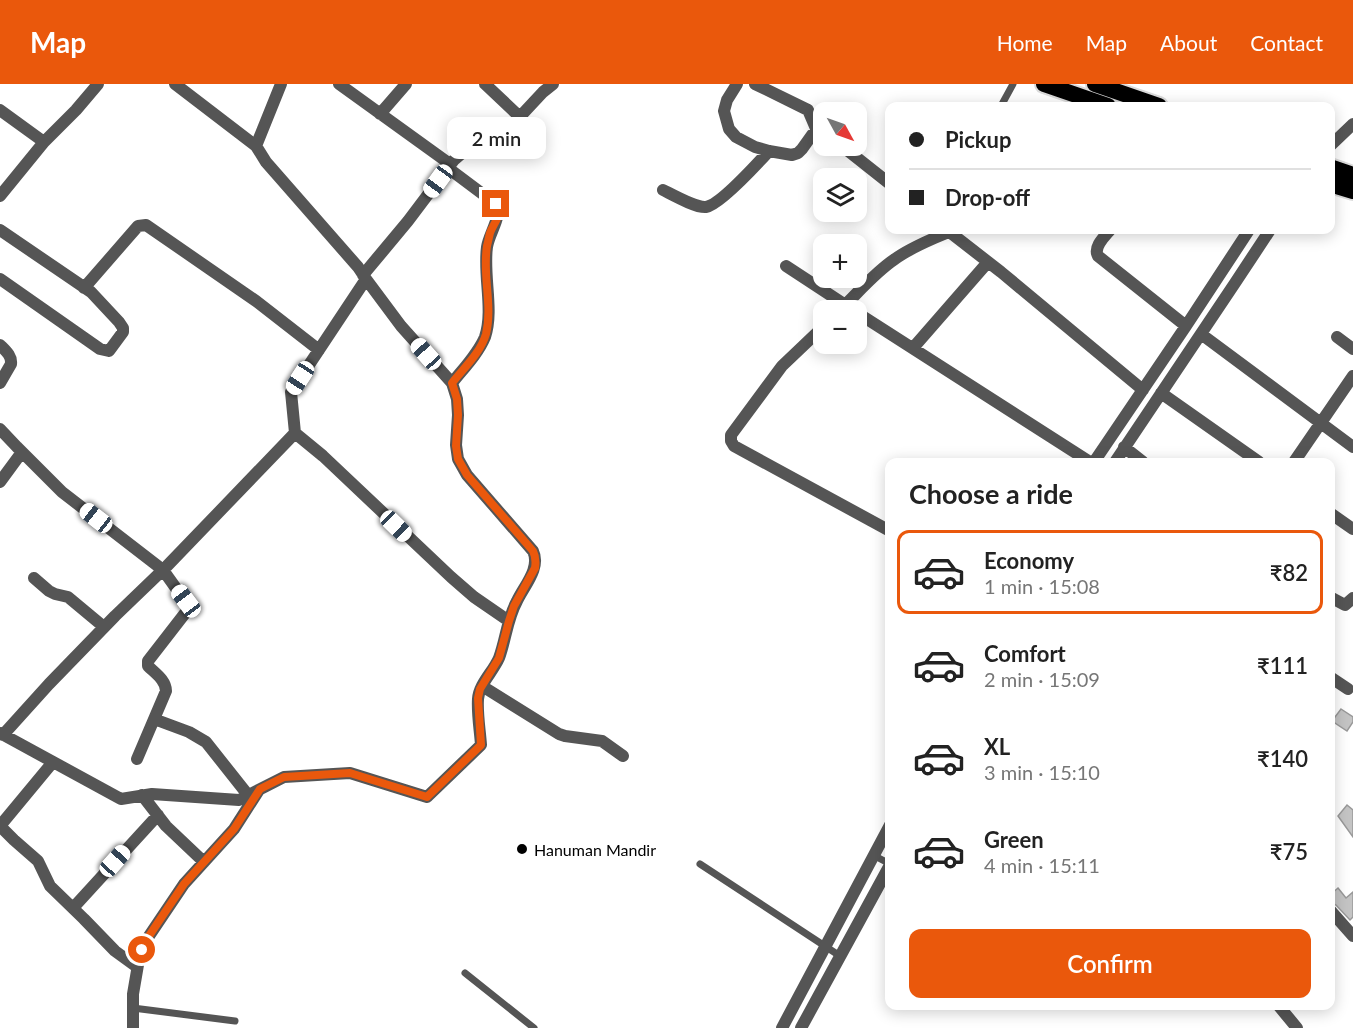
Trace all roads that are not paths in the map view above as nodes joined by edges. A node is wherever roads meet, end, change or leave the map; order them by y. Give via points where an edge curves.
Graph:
1 (98, 84) edge
2 (175, 84) edge
3 (280, 84) edge
4 (339, 84) edge
5 (406, 84) edge
6 (485, 84) edge
7 (553, 84) edge
8 (737, 84) edge
9 (755, 84) edge
10 (1013, 84) edge
11 (1044, 84) edge
12 (1095, 84) edge
13 (1003, 102) edge
14 (1096, 102) edge
15 (1147, 102) edge
16 (0, 111) edge
17 (380, 114) junction
18 (520, 117) junction
19 (813, 119) edge
20 (1353, 124) edge
21 (813, 139) edge
22 (1335, 141) edge
23 (44, 142) junction
24 (256, 146) junction
25 (769, 151) junction
26 (855, 156) edge
27 (449, 166) junction
28 (1335, 169) edge
29 (1353, 175) edge
30 (885, 180) edge
31 (1335, 186) edge
32 (663, 190) dead end
33 (1353, 191) edge
34 (0, 196) edge
35 (0, 230) edge
36 (940, 234) edge
37 (953, 234) edge
38 (1107, 234) edge
39 (1246, 234) edge
40 (1267, 234) edge
41 (988, 262) junction
42 (786, 266) dead end
43 (364, 277) junction
44 (0, 279) edge
45 (84, 288) junction
46 (835, 300) edge
47 (856, 300) edge
48 (867, 321) edge
49 (1186, 326) junction
50 (1201, 334) junction
51 (813, 336) edge
52 (1337, 337) dead end
53 (0, 345) edge
54 (912, 348) junction
55 (1353, 349) edge
56 (319, 350) junction
57 (1353, 376) edge
58 (0, 383) edge
59 (452, 383) junction
60 (1143, 390) junction
61 (1161, 393) junction
62 (1321, 424) junction
63 (0, 429) edge
64 (295, 433) junction
65 (1124, 447) junction
66 (1353, 447) edge
67 (22, 452) junction
68 (1086, 458) edge
69 (1095, 458) edge
70 (1117, 458) edge
71 (1138, 458) edge
72 (1253, 458) edge
73 (1297, 458) edge
74 (0, 482) edge
75 (1335, 516) edge
76 (885, 528) edge
77 (1353, 529) edge
78 (163, 570) junction
79 (34, 578) dead end
80 (1353, 598) edge
81 (1335, 600) edge
82 (509, 621) junction
83 (104, 627) junction
84 (1335, 680) edge
85 (482, 686) junction
86 (1348, 689) dead end
87 (154, 719) junction
88 (2, 734) edge
89 (623, 756) dead end
90 (137, 759) dead end
91 (52, 762) junction
92 (260, 789) junction
93 (142, 795) junction
94 (248, 795) junction
95 (158, 815) junction
96 (0, 826) edge
97 (885, 834) edge
98 (873, 855) junction
99 (204, 862) junction
100 (885, 862) edge
101 (700, 864) dead end
102 (885, 874) edge
103 (73, 908) junction
104 (1335, 915) edge
105 (1353, 936) edge
106 (824, 946) junction
107 (840, 956) junction
108 (137, 968) junction
109 (465, 973) dead end
110 (133, 1008) junction
111 (1282, 1010) edge
112 (235, 1021) dead end
113 (805, 1026) edge
114 (133, 1028) edge
115 (534, 1028) edge
116 (782, 1028) edge
117 (1297, 1028) edge

1 - 23 street
2 - 24 street
3 - 24 street
4 - 17 street
5 - 17 street
6 - 18 street
7 - 18 street
8 - 25 street via 724,105 729,129 754,147
9 - 19 street via 808,110
10 - 13 lane
11 - 14 highway
12 - 15 highway
16 - 23 street
17 - 27 street
18 - 27 street
20 - 22 street
21 - 25 street via 792,155
23 - 34 street
24 - 43 street
25 - 32 street via 721,198 706,207
26 - 30 street
27 - 43 street
27 - 59 street via 500,209 487,248 486,334
28 - 29 highway
31 - 33 highway
35 - 45 street
36 - 47 street via 895,258 873,276
37 - 41 street
38 - 49 street via 1097,248 1098,256
39 - 49 street
40 - 50 street
41 - 54 street
41 - 60 street
42 - 46 street
43 - 56 street
43 - 59 street
44 - 45 street via 100,350 109,351 123,328
45 - 56 street via 138,226 146,225
48 - 54 street
49 - 60 street
50 - 61 street
50 - 62 street
51 - 76 street via 782,366 731,435 731,441
52 - 55 street
53 - 58 street via 12,361
54 - 68 street
56 - 64 street via 291,393
57 - 62 street
59 - 82 street via 457,399 458,459 535,556 535,568
60 - 69 street
61 - 65 street
61 - 72 street
62 - 66 street
62 - 73 street
63 - 67 street
64 - 78 street
64 - 82 street via 451,577
65 - 70 street
65 - 71 street
67 - 74 street
67 - 78 street via 62,492
75 - 77 street
78 - 83 street
78 - 87 street via 188,607 148,661 166,687
79 - 83 street via 49,591 68,597
80 - 81 street via 1345,605
82 - 85 street via 499,658
83 - 88 street
84 - 86 street
85 - 89 street via 559,734 602,741
85 - 92 street via 478,698 481,745 427,797 350,773 284,777
87 - 90 street
87 - 94 street via 206,742
88 - 91 street
91 - 93 street via 122,799
91 - 96 street
92 - 94 street
92 - 99 street via 234,829
93 - 94 street via 238,800
93 - 95 street
95 - 99 street
95 - 103 street
96 - 103 street via 38,861 47,882
97 - 98 street
98 - 100 lane
98 - 106 street
99 - 108 street via 184,884 145,942
101 - 106 lane
102 - 107 street
103 - 108 street
104 - 105 street
106 - 107 lane
106 - 116 street
107 - 113 street
108 - 110 street
109 - 115 lane
110 - 112 lane
110 - 114 street
111 - 117 street

